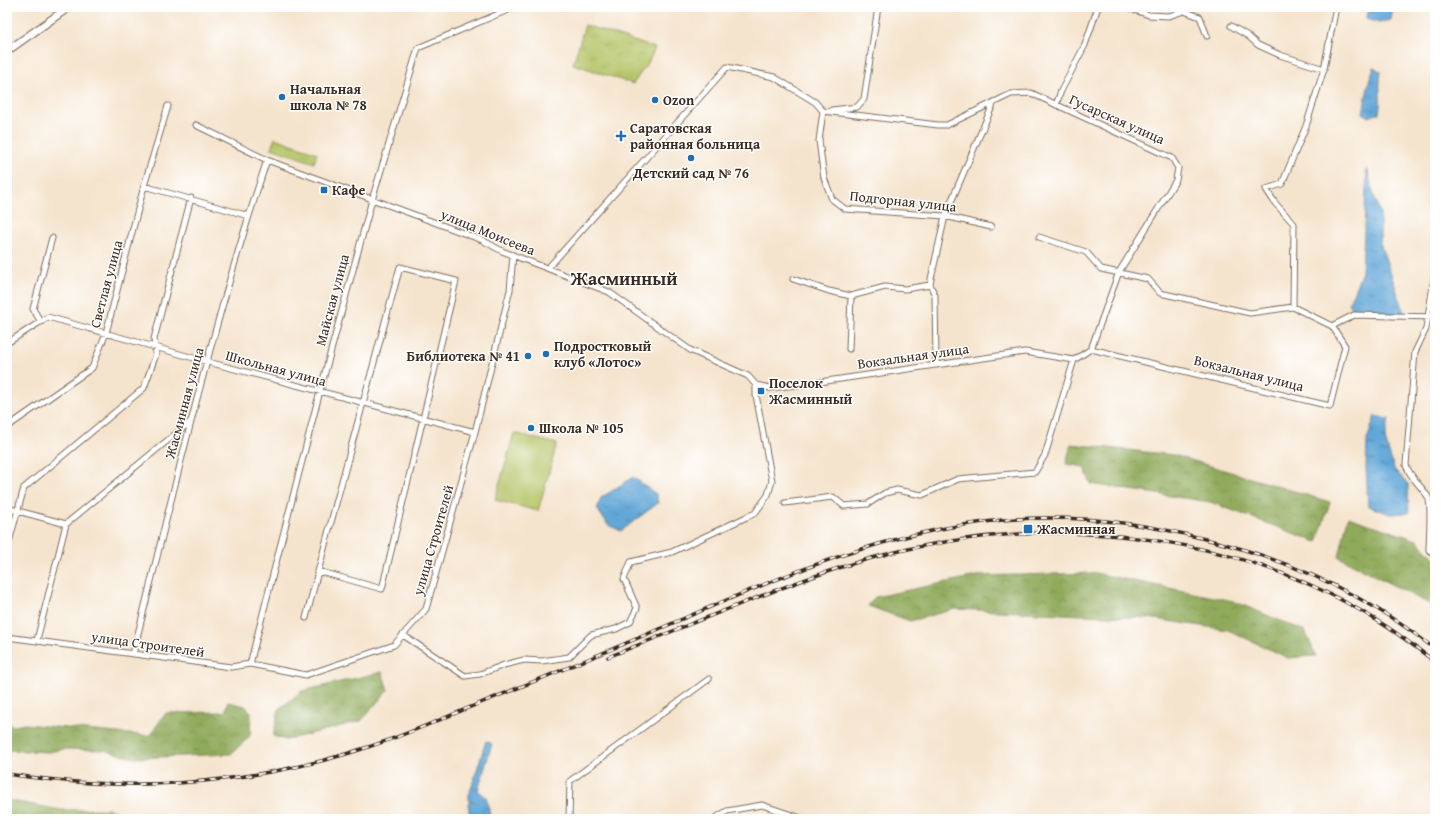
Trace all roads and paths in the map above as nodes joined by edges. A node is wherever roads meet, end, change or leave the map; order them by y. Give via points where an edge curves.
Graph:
1 (69, 7) edge
2 (515, 7) edge
3 (878, 7) edge
4 (1098, 7) edge
5 (1126, 7) edge
6 (1336, 7) edge
7 (1232, 26) dead end
8 (1207, 36) dead end
9 (7, 51) edge
10 (1324, 68) junction
11 (994, 102) junction
12 (1056, 105) junction
13 (168, 106) dead end
14 (823, 111) junction
15 (196, 125) dead end
16 (267, 160) junction
17 (144, 186) junction
18 (191, 198) junction
19 (372, 200) junction
20 (248, 216) junction
21 (945, 216) junction
22 (991, 227) dead end
23 (1038, 237) dead end
24 (52, 238) dead end
25 (513, 255) junction
26 (548, 268) junction
27 (1119, 272) junction
28 (1435, 273) edge
29 (793, 278) dead end
30 (930, 285) junction
31 (851, 296) junction
32 (1293, 307) junction
33 (1428, 317) junction
34 (1435, 317) edge
35 (41, 322) junction
36 (1332, 326) junction
37 (106, 333) junction
38 (7, 343) edge
39 (156, 347) junction
40 (849, 349) dead end
41 (1091, 349) junction
42 (1074, 360) junction
43 (208, 362) junction
44 (936, 364) junction
45 (756, 385) junction
46 (320, 391) junction
47 (363, 403) junction
48 (424, 419) junction
49 (190, 422) junction
50 (7, 427) edge
51 (475, 432) junction
52 (785, 503) dead end
53 (7, 508) edge
54 (16, 511) junction
55 (66, 524) junction
56 (7, 549) edge
57 (1435, 554) edge
58 (318, 571) junction
59 (306, 618) dead end
60 (403, 635) junction
61 (7, 637) edge
62 (36, 640) junction
63 (133, 654) junction
64 (250, 664) junction
65 (709, 679) dead end
66 (569, 819) edge
67 (714, 819) edge
68 (804, 819) edge

1 - 9 main road
2 - 19 street, Майская улица via 418,48
3 - 14 street via 864,99 857,107
4 - 12 street via 1085,45
5 - 8 street via 1149,14 1169,16 1184,11 1200,16
6 - 10 street
7 - 10 street via 1258,46
10 - 32 street via 1306,126 1282,184 1266,189 1294,224
11 - 12 street, Гусарская улица via 1011,94 1031,93
11 - 14 street via 947,125
11 - 21 street
12 - 27 street, Гусарская улица via 1166,154 1178,168 1176,180
13 - 17 street, Светлая улица
14 - 21 street, Подгорная улица via 819,141 824,178 832,199 844,209
14 - 26 street via 815,102 774,77 727,67
15 - 16 street, улица Моисеева
16 - 19 street, улица Моисеева
16 - 20 street, Жасминная улица
17 - 18 street
17 - 37 street, Светлая улица
18 - 20 street
18 - 39 street via 154,339
19 - 25 street, улица Моисеева via 482,240
19 - 46 street, Майская улица
20 - 43 street, Жасминная улица
21 - 22 street, Подгорная улица
21 - 30 street
23 - 27 street via 1086,252 1101,269
24 - 35 street via 33,309
25 - 26 street, улица Моисеева
25 - 51 street, улица Строителей via 510,290
26 - 45 street, улица Моисеева via 609,292 690,350 748,376
27 - 32 street via 1148,278 1160,293 1250,313
27 - 41 street
28 - 33 street
29 - 31 street via 828,291
30 - 31 street via 905,289 885,288
30 - 44 street via 935,295
31 - 40 street
32 - 36 street
33 - 34 street
33 - 36 street via 1354,315
33 - 57 street via 1415,352 1406,465 1409,474 1429,499 1429,550
35 - 37 street, Школьная улица via 48,317
35 - 38 street
36 - 41 street, Вокзальная улица via 1345,346 1330,406
37 - 39 street, Школьная улица
37 - 50 street, Светлая улица via 92,368
39 - 43 street, Школьная улица
39 - 54 street via 144,388 24,488
41 - 42 street
42 - 44 street, Вокзальная улица via 1025,352
42 - 52 street via 1046,455 1036,472 958,479 922,495 897,490 885,493 868,504 844,506 833,497
43 - 46 street, Школьная улица
43 - 49 street, Жасминная улица
44 - 45 street, Вокзальная улица via 813,383 770,388
45 - 60 street via 772,481 768,495 755,513 672,552 631,562 624,579 637,608 630,622 616,629 591,635 569,657 542,661 524,660 480,674 464,676
46 - 47 street, Школьная улица
46 - 64 street, Майская улица
47 - 48 street, Школьная улица
47 - 48 street via 400,267 456,281
47 - 58 street
48 - 51 street, Школьная улица
48 - 58 street via 382,589
49 - 55 street
49 - 63 street, Жасминная улица
51 - 60 street, улица Строителей via 426,609
53 - 54 street
54 - 55 street
54 - 56 street
55 - 62 street
58 - 59 street
60 - 64 street, улица Строителей via 394,645 306,675
61 - 62 street, улица Строителей
62 - 63 street, улица Строителей
63 - 64 street, улица Строителей via 231,667
65 - 66 street via 570,781
67 - 68 street via 727,811 762,804

